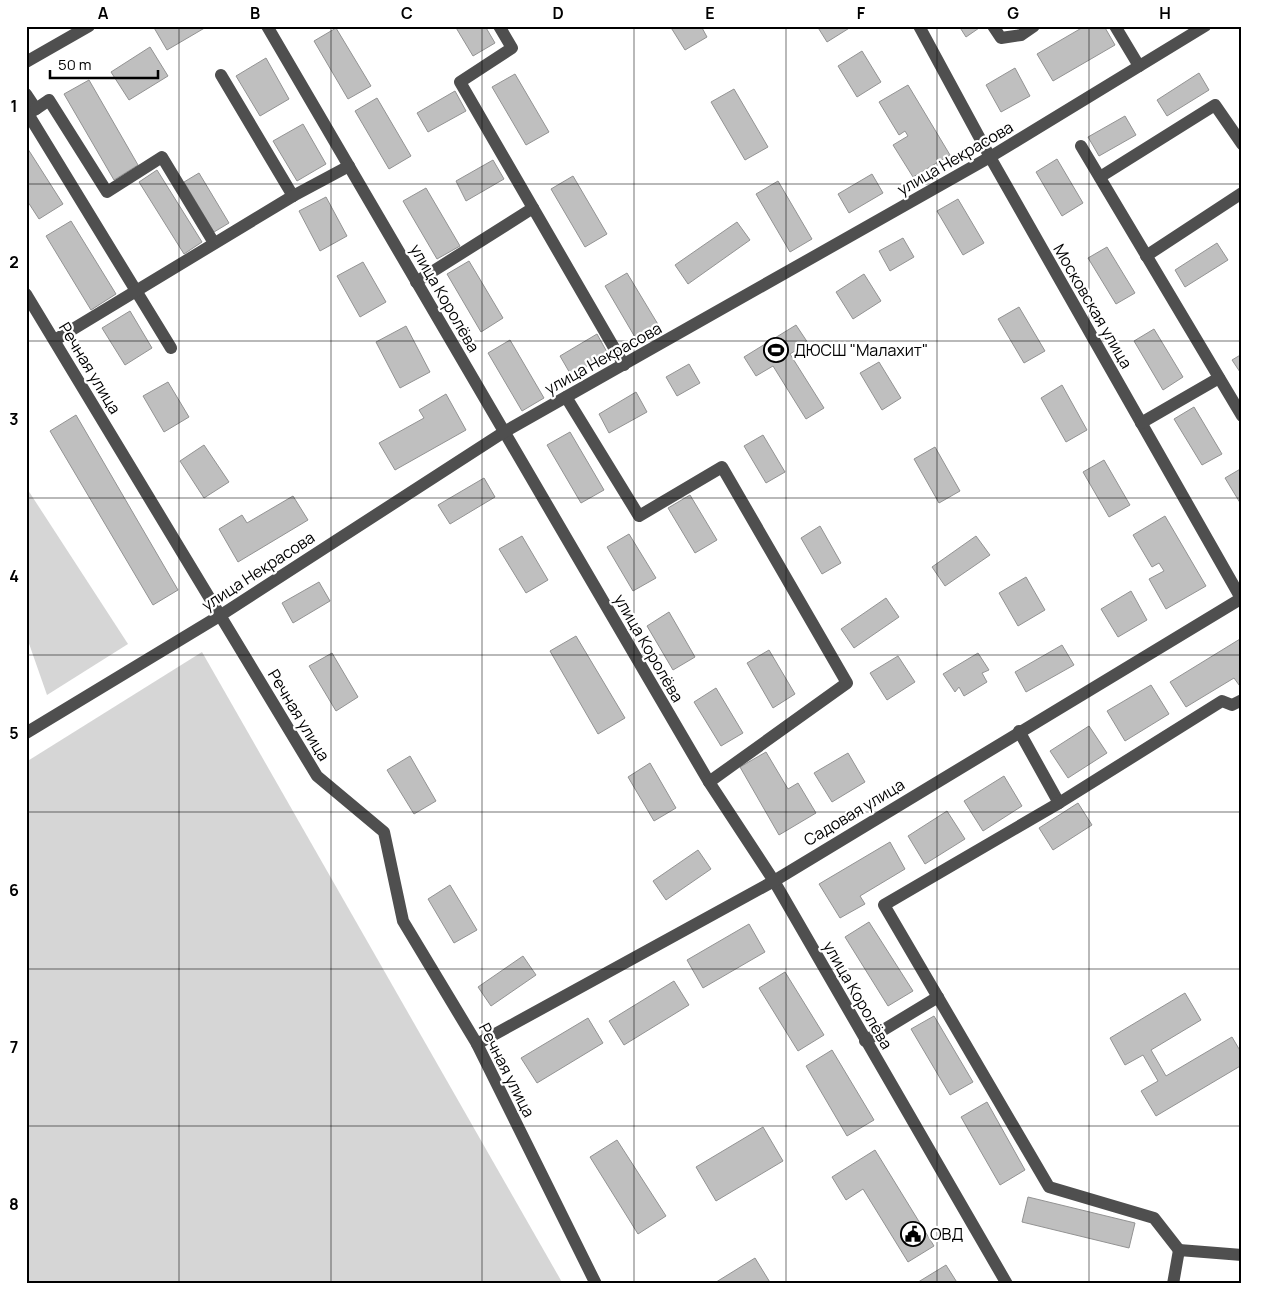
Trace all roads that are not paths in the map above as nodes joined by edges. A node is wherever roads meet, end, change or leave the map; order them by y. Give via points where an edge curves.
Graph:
1 (89, 26) edge
2 (267, 26) edge
3 (499, 26) edge
4 (919, 26) edge
5 (993, 26) edge
6 (1034, 26) edge
7 (1115, 26) edge
8 (1205, 26) edge
9 (26, 62) edge
10 (1139, 66) junction
11 (220, 75) dead end
12 (26, 94) edge
13 (36, 109) junction
14 (1242, 144) edge
15 (1081, 146) dead end
16 (990, 157) junction
17 (349, 166) junction
18 (1100, 177) junction
19 (1242, 193) edge
20 (293, 196) junction
21 (533, 208) junction
22 (214, 243) junction
23 (1146, 256) junction
24 (416, 282) junction
25 (136, 291) junction
26 (26, 294) edge
27 (55, 340) junction
28 (171, 348) dead end
29 (624, 365) junction
30 (1219, 378) junction
31 (566, 397) junction
32 (1237, 398) edge
33 (1242, 416) edge
34 (1141, 424) junction
35 (504, 432) junction
36 (1242, 599) edge
37 (220, 615) junction
38 (1242, 700) edge
39 (1019, 731) junction
40 (26, 733) edge
41 (709, 782) junction
42 (1059, 803) junction
43 (774, 880) junction
44 (938, 996) junction
45 (865, 1041) junction
46 (477, 1044) junction
47 (1179, 1250) junction
48 (1242, 1255) edge
49 (1175, 1283) edge
50 (596, 1284) edge
51 (1007, 1284) edge

1 - 9 street
2 - 17 street, улица Королёва
3 - 21 street via 512,48 460,82
4 - 16 street, Московская улица
5 - 6 street via 1002,38 1021,34
7 - 10 street
8 - 10 street, улица Некрасова
10 - 16 street, улица Некрасова
11 - 20 street
12 - 13 street
13 - 22 street via 50,100 107,192 162,157
13 - 25 street via 28,114
14 - 18 street via 1215,105
15 - 18 street
16 - 29 street, улица Некрасова
16 - 34 street, Московская улица
17 - 20 street
17 - 24 street, улица Королёва
18 - 23 street
19 - 23 street
20 - 22 street
21 - 24 street
21 - 29 street
22 - 25 street
23 - 30 street
24 - 35 street, улица Королёва
25 - 27 street
25 - 28 street
26 - 27 street, Речная улица
27 - 37 street, Речная улица
29 - 31 street, улица Некрасова
30 - 32 street
30 - 34 street
31 - 35 street, улица Некрасова
31 - 41 street via 639,516 722,467 847,684
32 - 33 street
34 - 36 street, Московская улица
35 - 37 street, улица Некрасова
35 - 41 street, улица Королёва
36 - 39 street, Садовая улица
37 - 40 street, улица Некрасова
37 - 46 street, Речная улица via 317,776 384,832 403,921
38 - 42 street via 1232,705 1222,701
39 - 42 street
39 - 43 street, Садовая улица
41 - 43 street, улица Королёва
42 - 44 street via 884,905
43 - 45 street, улица Королёва
43 - 46 street, Садовая улица
44 - 45 street
44 - 47 street via 1049,1187 1154,1218
45 - 51 street, улица Королёва
46 - 50 street, Речная улица
47 - 48 street
47 - 49 street

